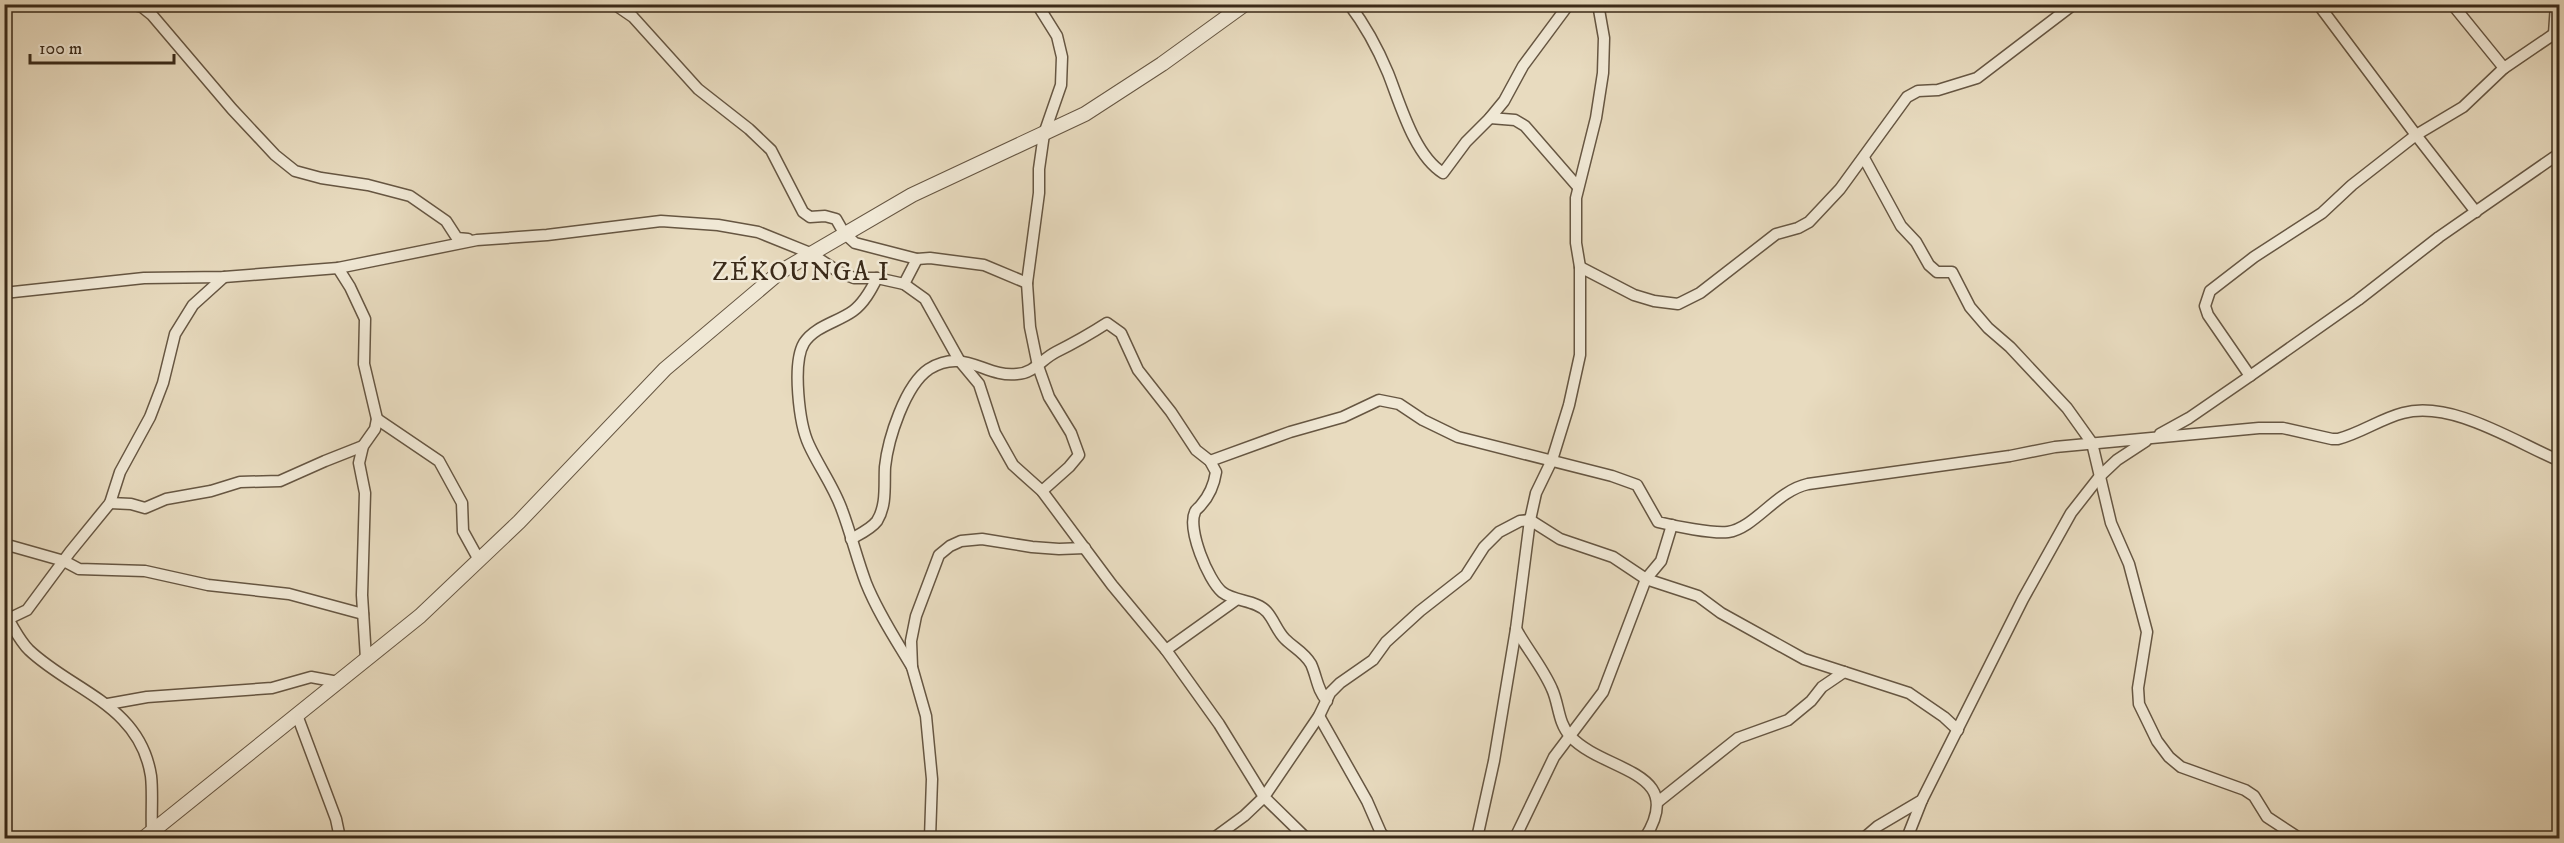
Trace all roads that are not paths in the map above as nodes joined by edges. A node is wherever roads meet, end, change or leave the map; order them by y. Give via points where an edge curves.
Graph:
1 (131, 4) edge
2 (614, 4) edge
3 (1037, 4) edge
4 (1245, 4) edge
5 (1349, 4) edge
6 (1569, 4) edge
7 (2074, 4) edge
8 (2318, 4) edge
9 (2452, 4) edge
10 (2556, 4) edge
11 (1599, 6) edge
12 (2557, 34) edge
13 (2504, 68) junction
14 (1490, 118) junction
15 (1044, 134) junction
16 (2416, 135) junction
17 (2559, 153) edge
18 (1864, 158) junction
19 (1578, 187) junction
20 (2476, 212) junction
21 (844, 233) junction
22 (477, 240) junction
23 (810, 253) junction
24 (916, 259) junction
25 (1580, 267) junction
26 (338, 268) junction
27 (224, 277) junction
28 (878, 279) junction
29 (1028, 283) junction
30 (904, 284) junction
31 (4, 293) edge
32 (959, 360) junction
33 (1038, 366) junction
34 (2250, 376) junction
35 (377, 419) junction
36 (2152, 438) junction
37 (2092, 443) junction
38 (363, 446) junction
39 (1552, 460) junction
40 (1210, 461) junction
41 (2559, 461) edge
42 (2100, 476) junction
43 (1042, 491) junction
44 (110, 503) junction
45 (1530, 520) junction
46 (1672, 525) junction
47 (851, 539) junction
48 (4, 544) edge
49 (1085, 548) junction
50 (480, 560) junction
51 (64, 561) junction
52 (1646, 579) junction
53 (1236, 600) junction
54 (363, 614) junction
55 (6, 620) edge
56 (1516, 629) junction
57 (1166, 650) junction
58 (366, 659) junction
59 (912, 667) junction
60 (1845, 672) junction
61 (338, 682) junction
62 (1327, 701) junction
63 (108, 704) junction
64 (297, 715) junction
65 (1319, 716) junction
66 (1958, 730) junction
67 (1569, 735) junction
68 (1264, 796) junction
69 (1922, 800) junction
70 (1659, 801) junction
71 (148, 835) edge
72 (340, 838) edge
73 (930, 838) edge
74 (1214, 838) edge
75 (1305, 838) edge
76 (1386, 838) edge
77 (1477, 838) edge
78 (1515, 838) edge
79 (1645, 838) edge
80 (1864, 838) edge
81 (1907, 838) edge
82 (2299, 838) edge

1 - 22 street via 152,15 232,109 295,171 410,196 446,221 457,237
2 - 21 street via 633,17 698,89 771,150 803,212 810,217 836,219
3 - 15 street via 1057,36 1062,57 1061,85
4 - 15 street via 1085,114
5 - 14 street via 1387,71 1407,123 1439,170 1447,170 1466,142
6 - 14 street
7 - 18 street via 1977,78 1907,97
8 - 16 street
9 - 13 street
10 - 12 street
11 - 19 street via 1604,38 1603,73
12 - 13 street
13 - 16 street via 2463,107
14 - 19 street via 1515,120 1526,126
15 - 21 street via 912,195
15 - 29 street
16 - 20 street
16 - 34 street via 2322,213 2210,291 2205,306 2208,315
17 - 20 street
18 - 25 street via 1809,222 1776,234 1710,286 1677,304 1634,296
18 - 37 street via 1900,226 1920,247 1929,265 1937,272 1952,272 1970,307 2067,408
19 - 25 street via 1575,224
20 - 34 street
21 - 23 street
21 - 24 street via 855,243
22 - 23 street via 547,236 661,221 758,232
22 - 26 street
23 - 28 street via 854,278
23 - 50 street via 763,286 665,369
24 - 29 street via 984,265
24 - 30 street
25 - 39 street via 1580,356
26 - 27 street
26 - 35 street via 365,319 364,364
27 - 31 street via 144,278
27 - 44 street via 193,305 175,334 156,400 120,472
28 - 30 street
28 - 47 street via 854,311 814,332 800,353 800,408 808,445 834,490
29 - 33 street via 1030,327
30 - 32 street via 925,299
32 - 33 street via 1001,373 1017,374
32 - 43 street via 983,391 995,433 1013,465
32 - 47 street via 929,369 913,389 895,424 880,514 869,529
33 - 40 street via 1107,323 1125,339 1138,370 1196,450
33 - 43 street via 1079,455
34 - 36 street
35 - 38 street
35 - 50 street via 439,461 462,503 463,531
36 - 37 street
36 - 41 street via 2283,428 2332,439 2403,413 2430,412 2477,421
36 - 42 street
37 - 42 street
37 - 46 street via 1797,486 1748,522 1727,532
38 - 44 street via 280,482 240,482 166,499 145,508
38 - 54 street via 359,463 365,503
39 - 40 street via 1458,436 1399,404 1379,400 1343,417
39 - 45 street via 1536,493
39 - 46 street via 1637,485 1658,522
40 - 53 street via 1216,472 1215,482 1195,512 1196,542 1212,580
42 - 66 street via 2071,513 2048,552
42 - 82 street via 2146,632 2139,704 2157,741 2181,767 2245,790 2267,817
43 - 49 street
44 - 51 street
45 - 52 street via 1560,539 1613,557
45 - 56 street
45 - 62 street via 1513,523 1499,532 1466,575 1403,626 1373,660 1340,683
46 - 52 street via 1661,561
47 - 59 street via 867,584
48 - 51 street
49 - 57 street
49 - 59 street via 1032,547 982,539 961,541 941,551 916,616 911,641
50 - 58 street
51 - 54 street via 79,569 145,572 208,585 289,594
51 - 55 street via 27,610
52 - 60 street via 1698,596 1778,646
52 - 67 street via 1603,692
53 - 57 street
53 - 62 street via 1260,606 1267,612 1283,637 1305,655
54 - 58 street
55 - 63 street via 30,651
56 - 67 street via 1546,677
56 - 77 street
57 - 68 street
58 - 61 street
59 - 73 street via 926,716 932,779
60 - 66 street via 1909,693
60 - 70 street via 1822,687 1788,720 1738,738
61 - 63 street via 311,678 272,688 147,697
61 - 64 street
62 - 65 street
63 - 71 street via 137,740 146,759 151,776
64 - 71 street
64 - 72 street
65 - 68 street
65 - 76 street
66 - 69 street
67 - 70 street via 1596,756 1645,780
67 - 78 street via 1554,757
68 - 74 street
68 - 75 street
69 - 80 street
69 - 81 street
70 - 79 street via 1653,826

